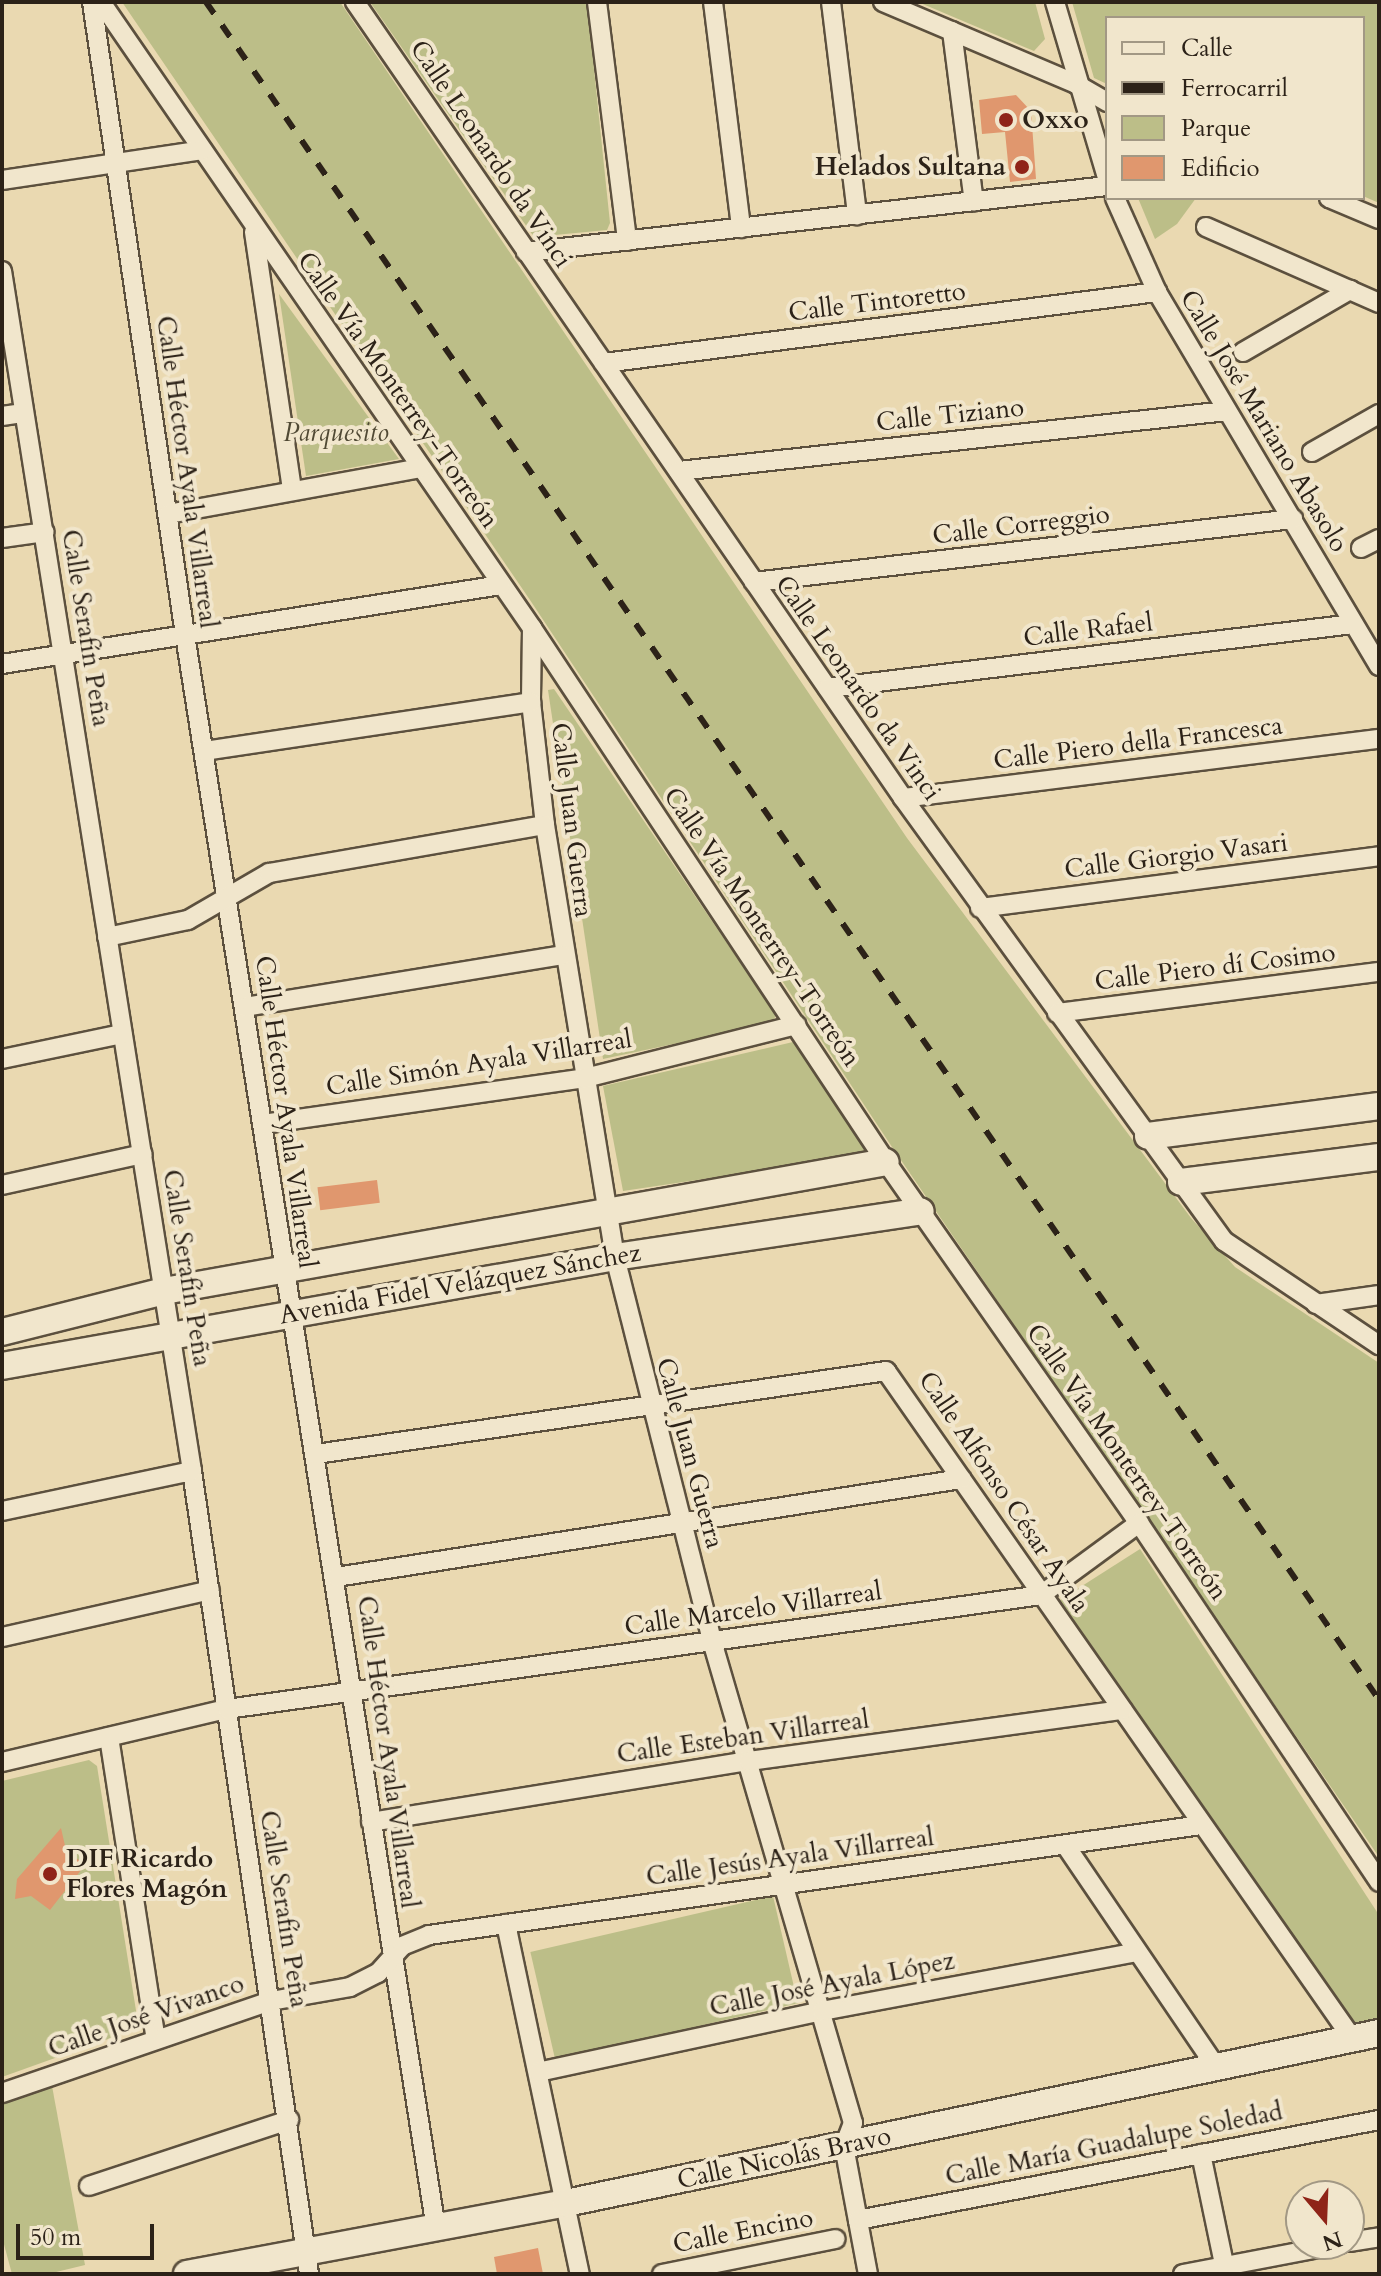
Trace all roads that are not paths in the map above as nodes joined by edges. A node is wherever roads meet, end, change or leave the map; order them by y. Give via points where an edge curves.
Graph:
1 (92, 2) edge
2 (101, 2) edge
3 (355, 2) edge
4 (597, 2) edge
5 (713, 2) edge
6 (831, 2) edge
7 (883, 2) edge
8 (1055, 2) edge
9 (952, 31) junction
10 (1076, 84) junction
11 (1105, 101) edge
12 (202, 150) junction
13 (115, 163) junction
14 (1105, 172) edge
15 (2, 180) edge
16 (1105, 186) edge
17 (1116, 200) edge
18 (1334, 200) edge
19 (974, 202) junction
20 (857, 215) junction
21 (1379, 219) edge
22 (253, 227) junction
23 (1206, 227) dead end
24 (741, 228) junction
25 (627, 241) junction
26 (526, 252) junction
27 (2, 271) edge
28 (1350, 290) junction
29 (1157, 292) junction
30 (1379, 303) edge
31 (1243, 352) dead end
32 (604, 363) junction
33 (1227, 411) junction
34 (24, 413) junction
35 (1379, 414) edge
36 (2, 416) edge
37 (1312, 452) dead end
38 (421, 468) junction
39 (679, 471) junction
40 (292, 490) junction
41 (168, 514) junction
42 (1293, 519) junction
43 (45, 532) junction
44 (2, 538) edge
45 (1379, 539) edge
46 (1361, 548) dead end
47 (754, 582) junction
48 (501, 585) junction
49 (1353, 624) junction
50 (532, 628) junction
51 (185, 635) junction
52 (65, 654) junction
53 (2, 664) edge
54 (1379, 666) edge
55 (828, 688) junction
56 (531, 702) junction
57 (1379, 739) edge
58 (204, 751) junction
59 (903, 798) junction
60 (545, 825) junction
61 (1379, 856) edge
62 (227, 894) junction
63 (980, 908) junction
64 (107, 937) junction
65 (563, 955) junction
66 (1379, 972) edge
67 (245, 1007) junction
68 (1057, 1013) junction
69 (796, 1025) junction
70 (122, 1034) junction
71 (2, 1059) edge
72 (585, 1078) junction
73 (1379, 1106) edge
74 (263, 1124) junction
75 (1148, 1136) junction
76 (143, 1154) junction
77 (1379, 1157) edge
78 (886, 1162) junction
79 (1181, 1182) junction
80 (2, 1185) edge
81 (921, 1211) junction
82 (607, 1212) junction
83 (615, 1257) junction
84 (282, 1268) junction
85 (164, 1291) junction
86 (1379, 1295) edge
87 (1316, 1304) junction
88 (289, 1312) junction
89 (2, 1332) edge
90 (170, 1335) junction
91 (1379, 1345) edge
92 (2, 1366) edge
93 (649, 1403) junction
94 (316, 1454) junction
95 (192, 1471) junction
96 (961, 1479) junction
97 (2, 1511) edge
98 (681, 1521) junction
99 (1139, 1523) junction
100 (336, 1577) junction
101 (210, 1590) junction
102 (1041, 1595) junction
103 (2, 1637) edge
104 (712, 1641) junction
105 (351, 1691) junction
106 (227, 1709) junction
107 (1123, 1710) junction
108 (109, 1737) junction
109 (749, 1761) junction
110 (2, 1762) edge
111 (371, 1822) junction
112 (1201, 1825) junction
113 (1066, 1846) junction
114 (784, 1882) junction
115 (1379, 1882) edge
116 (506, 1924) junction
117 (1137, 1952) junction
118 (392, 1956) junction
119 (271, 2001) junction
120 (822, 2011) junction
121 (1379, 2033) edge
122 (1352, 2038) junction
123 (156, 2039) junction
124 (1216, 2067) junction
125 (538, 2072) junction
126 (2, 2093) edge
127 (289, 2120) junction
128 (1379, 2120) edge
129 (844, 2146) junction
130 (1201, 2154) junction
131 (89, 2186) dead end
132 (566, 2203) junction
133 (858, 2220) junction
134 (436, 2229) junction
135 (835, 2239) dead end
136 (1285, 2256) edge
137 (307, 2263) edge
138 (1225, 2270) edge
139 (187, 2274) edge
140 (580, 2274) edge
141 (662, 2274) edge
142 (868, 2274) edge
143 (1183, 2274) edge

1 - 13 street, Calle Héctor Ayala Villarreal
2 - 12 street, Calle Vía Monterrey-Torreón
3 - 26 street, Calle Leonardo da Vinci
4 - 25 street
5 - 24 street
6 - 20 street
7 - 9 street
8 - 10 street
9 - 10 street
9 - 19 street
10 - 11 street
10 - 14 street
12 - 13 street
12 - 22 street, Calle Vía Monterrey-Torreón
13 - 15 street
13 - 41 street, Calle Héctor Ayala Villarreal
16 - 19 street
17 - 29 street, Calle José Mariano Abasolo
18 - 21 street
19 - 20 street
20 - 24 street
22 - 38 street, Calle Vía Monterrey-Torreón
22 - 40 street
23 - 28 street
24 - 25 street
25 - 26 street
26 - 32 street, Calle Leonardo da Vinci
27 - 34 street, Calle Serafín Peña
28 - 30 street
28 - 31 street
29 - 32 street, Calle Tintoretto
29 - 33 street, Calle José Mariano Abasolo
32 - 39 street, Calle Leonardo da Vinci
33 - 39 street, Calle Tiziano
33 - 42 street, Calle José Mariano Abasolo
34 - 36 street
34 - 43 street, Calle Serafín Peña
35 - 37 street
38 - 40 street
38 - 48 street, Calle Vía Monterrey-Torreón
39 - 47 street, Calle Leonardo da Vinci
40 - 41 street
41 - 51 street, Calle Héctor Ayala Villarreal
42 - 47 street, Calle Correggio
42 - 49 street, Calle José Mariano Abasolo
43 - 44 street
43 - 52 street, Calle Serafín Peña
45 - 46 street
47 - 55 street, Calle Leonardo da Vinci
48 - 50 street, Calle Vía Monterrey-Torreón
48 - 51 street
49 - 54 street, Calle José Mariano Abasolo
49 - 55 street, Calle Rafael
50 - 56 street, Calle Juan Guerra
50 - 69 street, Calle Vía Monterrey-Torreón
51 - 52 street
51 - 58 street, Calle Héctor Ayala Villarreal
52 - 53 street
52 - 64 street, Calle Serafín Peña
55 - 59 street, Calle Leonardo da Vinci
56 - 58 street
56 - 60 street, Calle Juan Guerra
57 - 59 street, Calle Piero della Francesca
58 - 62 street, Calle Héctor Ayala Villarreal
59 - 63 street, Calle Leonardo da Vinci
60 - 62 street via 333,859 269,873
60 - 65 street, Calle Juan Guerra
61 - 63 street, Calle Giorgio Vasari
62 - 64 street via 188,920
62 - 67 street, Calle Héctor Ayala Villarreal
63 - 68 street, Calle Leonardo da Vinci
64 - 70 street, Calle Serafín Peña
65 - 67 street
65 - 72 street, Calle Juan Guerra
66 - 68 street, Calle Piero dí Cosimo
67 - 74 street, Calle Héctor Ayala Villarreal
68 - 75 street, Calle Leonardo da Vinci
69 - 72 street, Calle Simón Ayala Villarreal
69 - 78 street, Calle Vía Monterrey-Torreón
70 - 71 street
70 - 76 street, Calle Serafín Peña
72 - 74 street, Calle Simón Ayala Villarreal
72 - 82 street, Calle Juan Guerra
73 - 75 street
74 - 84 street, Calle Héctor Ayala Villarreal
75 - 79 street, Calle Leonardo da Vinci
76 - 80 street
76 - 85 street, Calle Serafín Peña
77 - 79 street
78 - 81 street, Calle Vía Monterrey-Torreón
78 - 82 street, Avenida Fidel Velázquez Sánchez
79 - 87 street, Calle Leonardo da Vinci via 1224,1241
81 - 83 street, Avenida Fidel Velázquez Sánchez
81 - 99 street, Calle Vía Monterrey-Torreón
82 - 83 street, Calle Juan Guerra
82 - 84 street, Avenida Fidel Velázquez Sánchez
83 - 88 street, Avenida Fidel Velázquez Sánchez
83 - 93 street, Calle Juan Guerra
84 - 85 street, Avenida Fidel Velázquez Sánchez
84 - 88 street, Calle Héctor Ayala Villarreal
85 - 89 street, Avenida Fidel Velázquez Sánchez
85 - 90 street, Calle Serafín Peña
86 - 87 street
87 - 91 street, Calle Leonardo da Vinci
88 - 90 street, Avenida Fidel Velázquez Sánchez
88 - 94 street, Calle Héctor Ayala Villarreal
90 - 92 street, Avenida Fidel Velázquez Sánchez
90 - 95 street, Calle Serafín Peña
93 - 94 street, Calle Alfonso César Ayala
93 - 96 street, Calle Alfonso César Ayala via 886,1371
93 - 98 street, Calle Juan Guerra
94 - 100 street, Calle Héctor Ayala Villarreal
95 - 97 street
95 - 101 street, Calle Serafín Peña
96 - 98 street
96 - 102 street, Calle Alfonso César Ayala
98 - 100 street
98 - 104 street, Calle Juan Guerra
99 - 102 street, Calle Marcelo Villarreal
99 - 115 street, Calle Vía Monterrey-Torreón
100 - 105 street, Calle Héctor Ayala Villarreal
101 - 103 street
101 - 106 street, Calle Serafín Peña
102 - 104 street, Calle Marcelo Villarreal
102 - 107 street, Calle Alfonso César Ayala
104 - 105 street, Calle Marcelo Villarreal
104 - 109 street, Calle Juan Guerra
105 - 106 street, Calle Marcelo Villarreal
105 - 111 street, Calle Héctor Ayala Villarreal
106 - 108 street, Calle Marcelo Villarreal
106 - 119 street, Calle Serafín Peña
107 - 109 street, Calle Esteban Villarreal
107 - 112 street, Calle Alfonso César Ayala
108 - 110 street, Calle Marcelo Villarreal
108 - 123 street
109 - 111 street, Calle Esteban Villarreal
109 - 114 street, Calle Juan Guerra
111 - 118 street, Calle Héctor Ayala Villarreal
112 - 113 street, Calle Jesús Ayala Villarreal
112 - 122 street, Calle Alfonso César Ayala
113 - 114 street, Calle Jesús Ayala Villarreal
113 - 117 street
114 - 116 street, Calle Jesús Ayala Villarreal
114 - 120 street, Calle Juan Guerra
116 - 118 street, Calle Jesús Ayala Villarreal via 429,1935
116 - 125 street
117 - 120 street, Calle José Ayala López
117 - 124 street
118 - 119 street, Calle José Vivanco via 378,1973 350,1987
118 - 134 street, Calle Héctor Ayala Villarreal
119 - 123 street, Calle José Vivanco
119 - 127 street, Calle Serafín Peña
120 - 125 street, Calle José Ayala López
120 - 129 street, Calle Juan Guerra via 853,2123
121 - 122 street, Calle Nicolás Bravo
122 - 124 street, Calle Nicolás Bravo
123 - 126 street, Calle José Vivanco
124 - 129 street, Calle Nicolás Bravo
125 - 132 street
127 - 131 street
127 - 137 street, Calle Serafín Peña
128 - 130 street, Calle María Guadalupe Soledad
129 - 132 street, Calle Nicolás Bravo
129 - 133 street, Calle Juan Guerra
130 - 133 street, Calle María Guadalupe Soledad
130 - 138 street
132 - 134 street, Calle Nicolás Bravo
132 - 140 street
133 - 142 street, Calle Juan Guerra
134 - 137 street, Calle Nicolás Bravo
135 - 141 street, Calle Encino
136 - 138 street
137 - 139 street, Calle Nicolás Bravo
138 - 143 street

